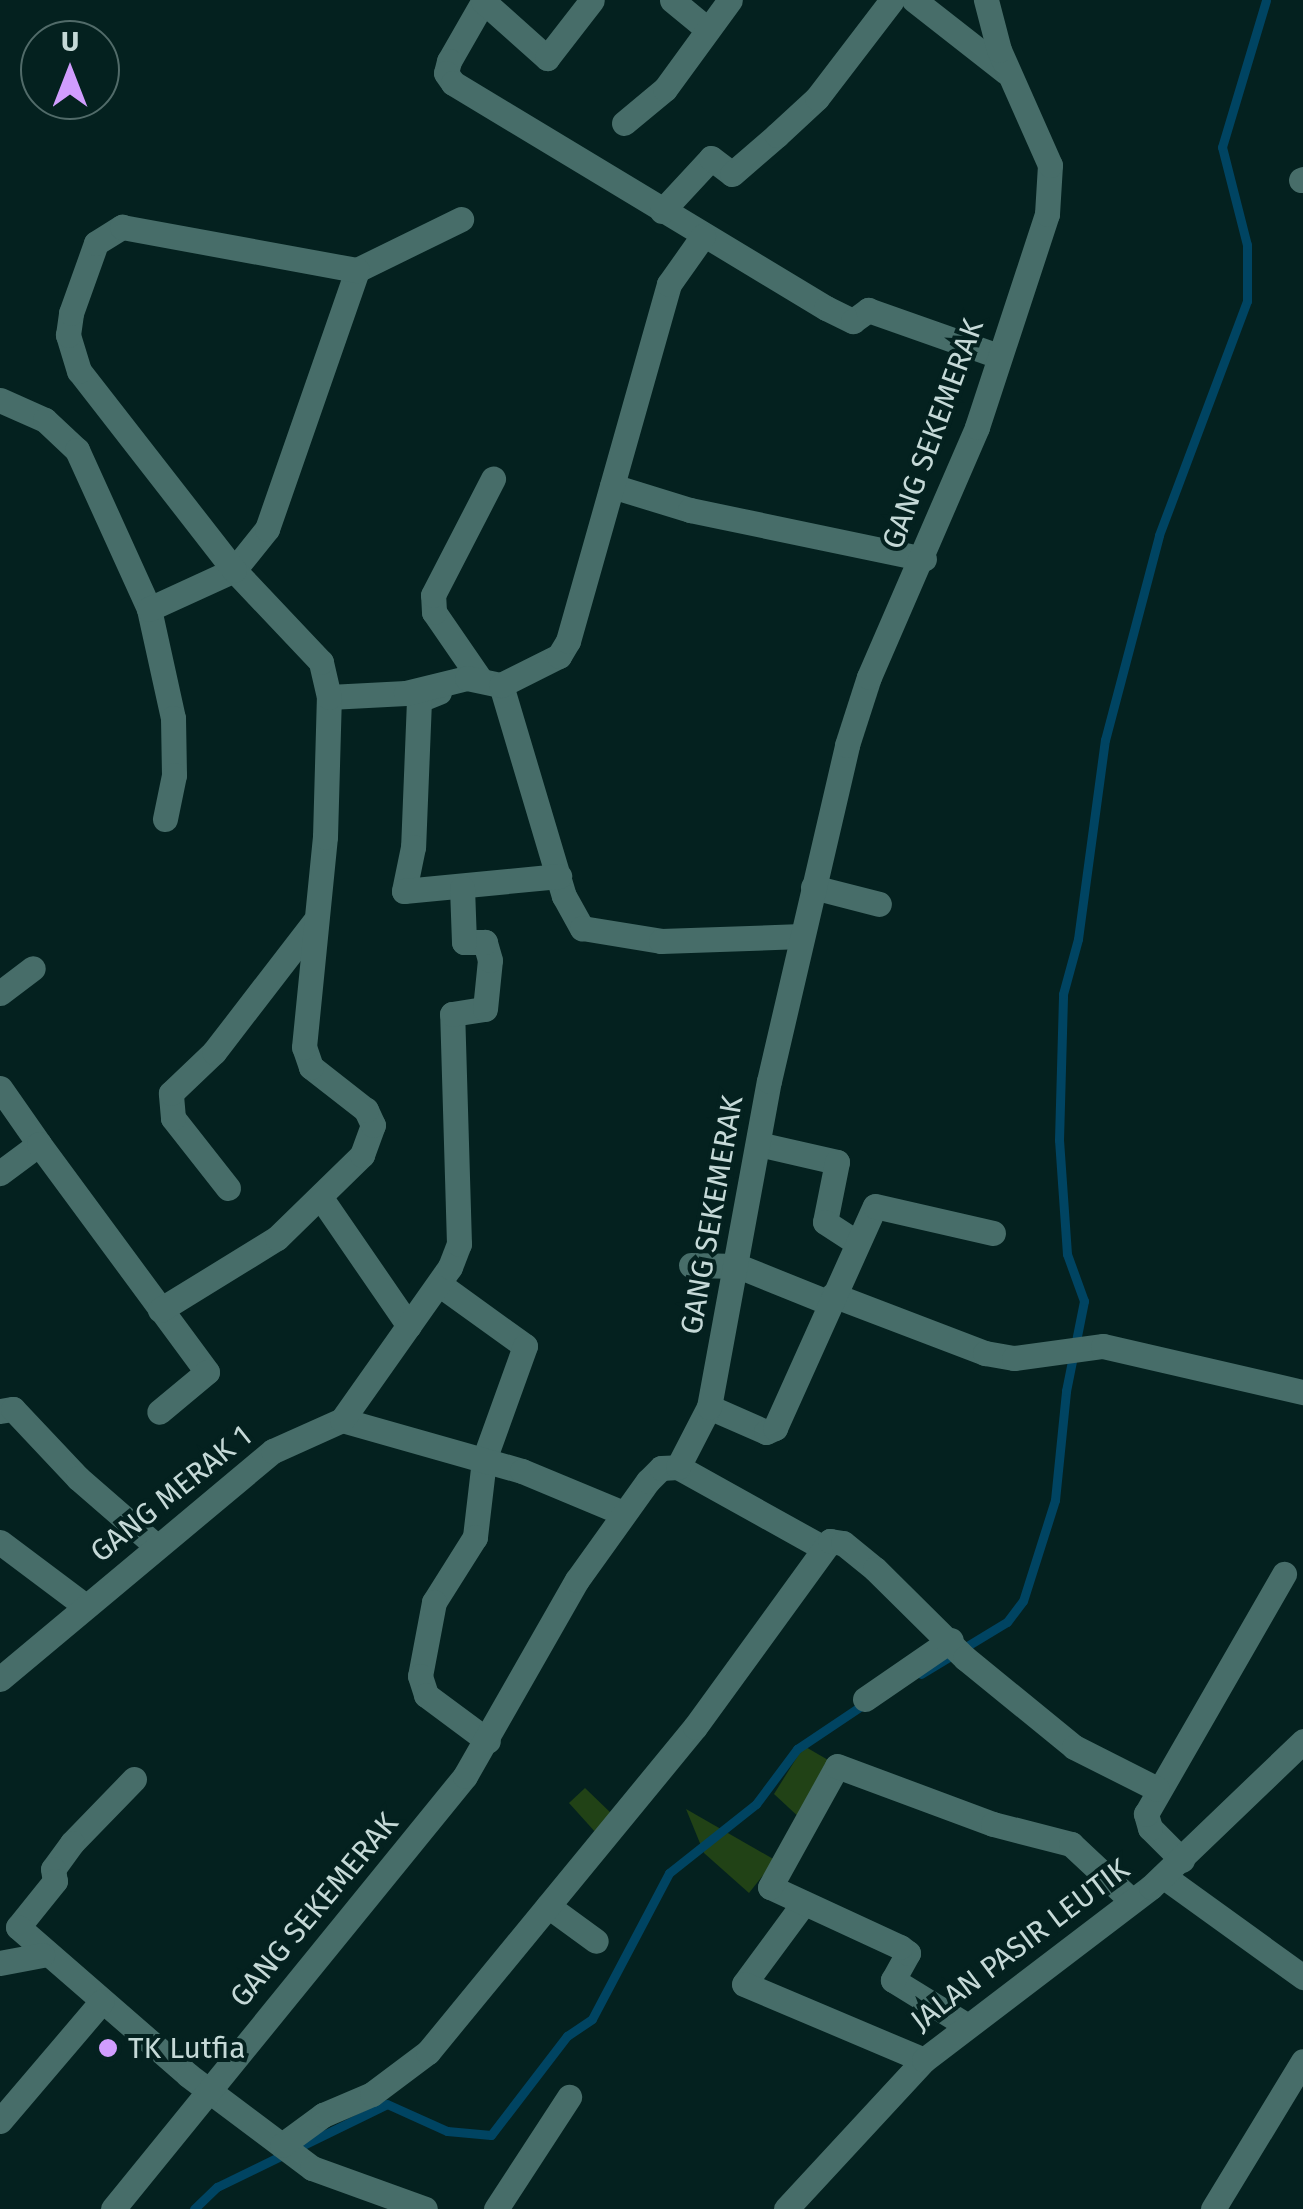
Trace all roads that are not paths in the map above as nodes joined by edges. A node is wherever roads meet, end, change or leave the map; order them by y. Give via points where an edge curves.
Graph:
1 (484, 0) edge
2 (592, 0) edge
3 (672, 0) edge
4 (730, 0) edge
5 (892, 0) edge
6 (914, 0) edge
7 (986, 0) edge
8 (708, 29) junction
9 (1013, 79) junction
10 (624, 123) dead end
11 (662, 211) junction
12 (461, 219) dead end
13 (703, 236) junction
14 (357, 270) junction
15 (996, 355) junction
16 (0, 400) edge
17 (494, 479) dead end
18 (612, 486) junction
19 (924, 559) junction
20 (234, 570) junction
21 (149, 609) junction
22 (484, 681) junction
23 (329, 698) junction
24 (165, 819) dead end
25 (559, 876) junction
26 (813, 887) junction
27 (462, 888) junction
28 (879, 904) dead end
29 (314, 922) junction
30 (802, 936) junction
31 (34, 968) dead end
32 (0, 993) edge
33 (0, 1088) edge
34 (39, 1144) junction
35 (758, 1144) junction
36 (0, 1173) edge
37 (228, 1188) dead end
38 (321, 1198) junction
39 (993, 1233) dead end
40 (857, 1244) junction
41 (690, 1265) dead end
42 (738, 1266) junction
43 (445, 1276) junction
44 (830, 1299) junction
45 (160, 1310) junction
46 (410, 1326) junction
47 (1303, 1392) edge
48 (710, 1407) junction
49 (0, 1410) edge
50 (159, 1412) dead end
51 (342, 1420) junction
52 (484, 1460) junction
53 (678, 1467) junction
54 (623, 1513) junction
55 (0, 1542) edge
56 (155, 1545) junction
57 (822, 1547) junction
58 (1284, 1574) dead end
59 (84, 1605) junction
60 (958, 1648) junction
61 (0, 1679) edge
62 (865, 1699) dead end
63 (488, 1741) junction
64 (1303, 1741) edge
65 (134, 1779) dead end
66 (1157, 1789) junction
67 (1172, 1868) junction
68 (1132, 1901) junction
69 (803, 1904) junction
70 (548, 1906) junction
71 (596, 1941) dead end
72 (42, 1954) junction
73 (0, 1963) edge
74 (1303, 1977) edge
75 (102, 2002) junction
76 (966, 2025) junction
77 (924, 2060) junction
78 (1303, 2061) edge
79 (207, 2090) junction
80 (569, 2097) dead end
81 (0, 2121) edge
82 (286, 2148) junction
83 (112, 2209) edge
84 (424, 2209) edge
85 (496, 2209) edge
86 (786, 2209) edge
87 (1213, 2209) edge

1 - 2 street via 548,58
1 - 11 street via 449,61 448,78
3 - 8 street
4 - 8 street
5 - 11 street via 817,98 777,135 732,174 711,158
6 - 9 street
7 - 9 street, GANG SEKEMERAK
8 - 10 street via 664,89
9 - 15 street, GANG SEKEMERAK via 1040,133 1051,194
11 - 13 street
12 - 14 street
13 - 15 street via 853,321 868,310
13 - 18 street via 669,284
14 - 20 street via 267,529
14 - 20 street via 142,228 110,229 96,243 68,334 79,371
15 - 19 street, GANG SEKEMERAK via 977,427
16 - 21 street via 45,420 77,450
17 - 22 street via 433,595 434,612
18 - 19 street via 690,510
18 - 22 street via 568,642 550,665
19 - 26 street, GANG SEKEMERAK via 869,676
20 - 21 street
20 - 23 street via 312,645
21 - 24 street via 173,718 174,776
22 - 23 street
22 - 25 street
22 - 27 street via 418,700 414,847 404,891
23 - 29 street via 325,837
25 - 27 street
25 - 30 street via 576,920 592,934 660,941
26 - 28 street
26 - 30 street, GANG SEKEMERAK
27 - 43 street via 464,942 485,942 490,960 485,1009 452,1014 459,1244
29 - 37 street via 214,1052 171,1093 173,1118
29 - 38 street via 304,1047 311,1067 366,1110 373,1125 362,1155
30 - 35 street, GANG SEKEMERAK
31 - 32 street
33 - 34 street
34 - 36 street
34 - 45 street
35 - 40 street via 837,1162 825,1222
35 - 42 street, GANG SEKEMERAK
38 - 45 street via 278,1238
38 - 46 street
39 - 40 street via 876,1206
40 - 44 street
41 - 42 street
42 - 44 street
42 - 48 street, GANG SEKEMERAK
43 - 46 street, GANG MERAK 1
43 - 52 street via 524,1346
44 - 47 street via 984,1353 1014,1358 1081,1347
44 - 48 street via 775,1428 766,1432
45 - 50 street via 207,1372
46 - 51 street, GANG MERAK 1
48 - 53 street, GANG SEKEMERAK
49 - 56 street via 13,1408 78,1478
51 - 52 street
51 - 56 street, GANG MERAK 1 via 273,1451
52 - 54 street
52 - 63 street via 475,1537 434,1602 420,1676 426,1694
53 - 54 street, GANG SEKEMERAK via 661,1468
53 - 57 street
54 - 63 street, GANG SEKEMERAK via 577,1580
55 - 59 street
56 - 59 street, GANG MERAK 1
57 - 60 street via 844,1543
57 - 70 street via 695,1727
58 - 66 street
59 - 61 street, GANG MERAK 1
60 - 62 street
60 - 66 street via 1074,1746
63 - 79 street, GANG SEKEMERAK via 408,1850
64 - 67 street, JALAN PASIR LEUTIK
65 - 72 street via 72,1844 53,1870 55,1881 19,1921
66 - 67 street via 1146,1814
67 - 68 street, JALAN PASIR LEUTIK
67 - 74 street
68 - 69 street via 1071,1844 993,1824 844,1765 769,1880 770,1887
68 - 76 street, JALAN PASIR LEUTIK
69 - 76 street via 900,1947 908,1954 893,1980
69 - 77 street via 744,1984
70 - 71 street
70 - 82 street via 414,2065
72 - 73 street
72 - 75 street
75 - 79 street
75 - 81 street
76 - 77 street, JALAN PASIR LEUTIK
77 - 86 street, JALAN PASIR LEUTIK
78 - 87 street
79 - 82 street
79 - 83 street, GANG SEKEMERAK
80 - 85 street
82 - 84 street via 312,2168

